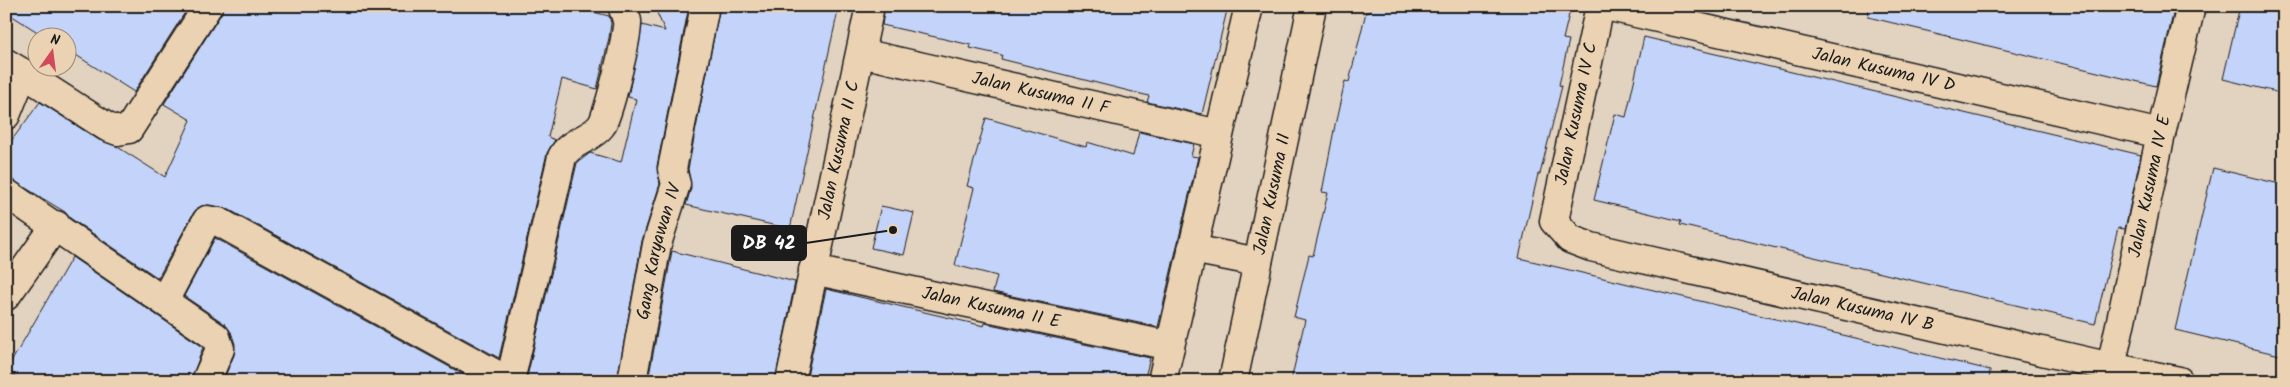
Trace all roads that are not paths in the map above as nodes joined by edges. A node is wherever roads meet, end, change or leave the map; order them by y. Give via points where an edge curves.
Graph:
1 (208, 6) edge
2 (622, 6) edge
3 (705, 6) edge
4 (870, 6) edge
5 (1249, 6) edge
6 (1312, 6) edge
7 (1600, 6) edge
8 (1606, 6) edge
9 (2190, 6) edge
10 (861, 53) junction
11 (15, 68) edge
12 (6, 115) edge
13 (1219, 134) junction
14 (2161, 134) junction
15 (6, 193) edge
16 (1554, 221) joint
17 (56, 225) junction
18 (1192, 249) junction
19 (1258, 262) junction
20 (813, 270) junction
21 (6, 296) edge
22 (164, 301) junction
23 (1170, 346) junction
24 (2111, 367) junction
25 (206, 381) edge
26 (509, 381) edge
27 (632, 381) edge
28 (790, 381) edge
29 (1162, 381) edge
30 (1233, 381) edge
31 (2179, 381) edge

1 - 11 street via 129,129 118,131 107,127
2 - 26 street via 628,22 610,102 602,124 594,134 566,149 562,156
3 - 27 street, Gang Karyawan IV via 672,168 676,184 657,244
4 - 10 street, Jalan Kusuma II C
5 - 13 street
6 - 19 street, Jalan Kusuma II
7 - 16 street, Jalan Kusuma IV C
8 - 14 street, Jalan Kusuma IV D
9 - 14 street, Jalan Kusuma IV E
10 - 13 street, Jalan Kusuma II F
10 - 20 street, Jalan Kusuma II C
11 - 12 street
13 - 18 street
14 - 24 street, Jalan Kusuma IV E
15 - 17 street
16 - 24 street, Jalan Kusuma IV B via 1570,239 1592,247
17 - 21 street
17 - 22 street
18 - 19 street
18 - 23 street
19 - 30 street, Jalan Kusuma II
20 - 23 street, Jalan Kusuma II E
20 - 28 street, Jalan Kusuma II C
22 - 25 street via 218,340 220,349
22 - 26 street via 207,220 219,222
23 - 29 street
24 - 31 street, Jalan Kusuma IV B

